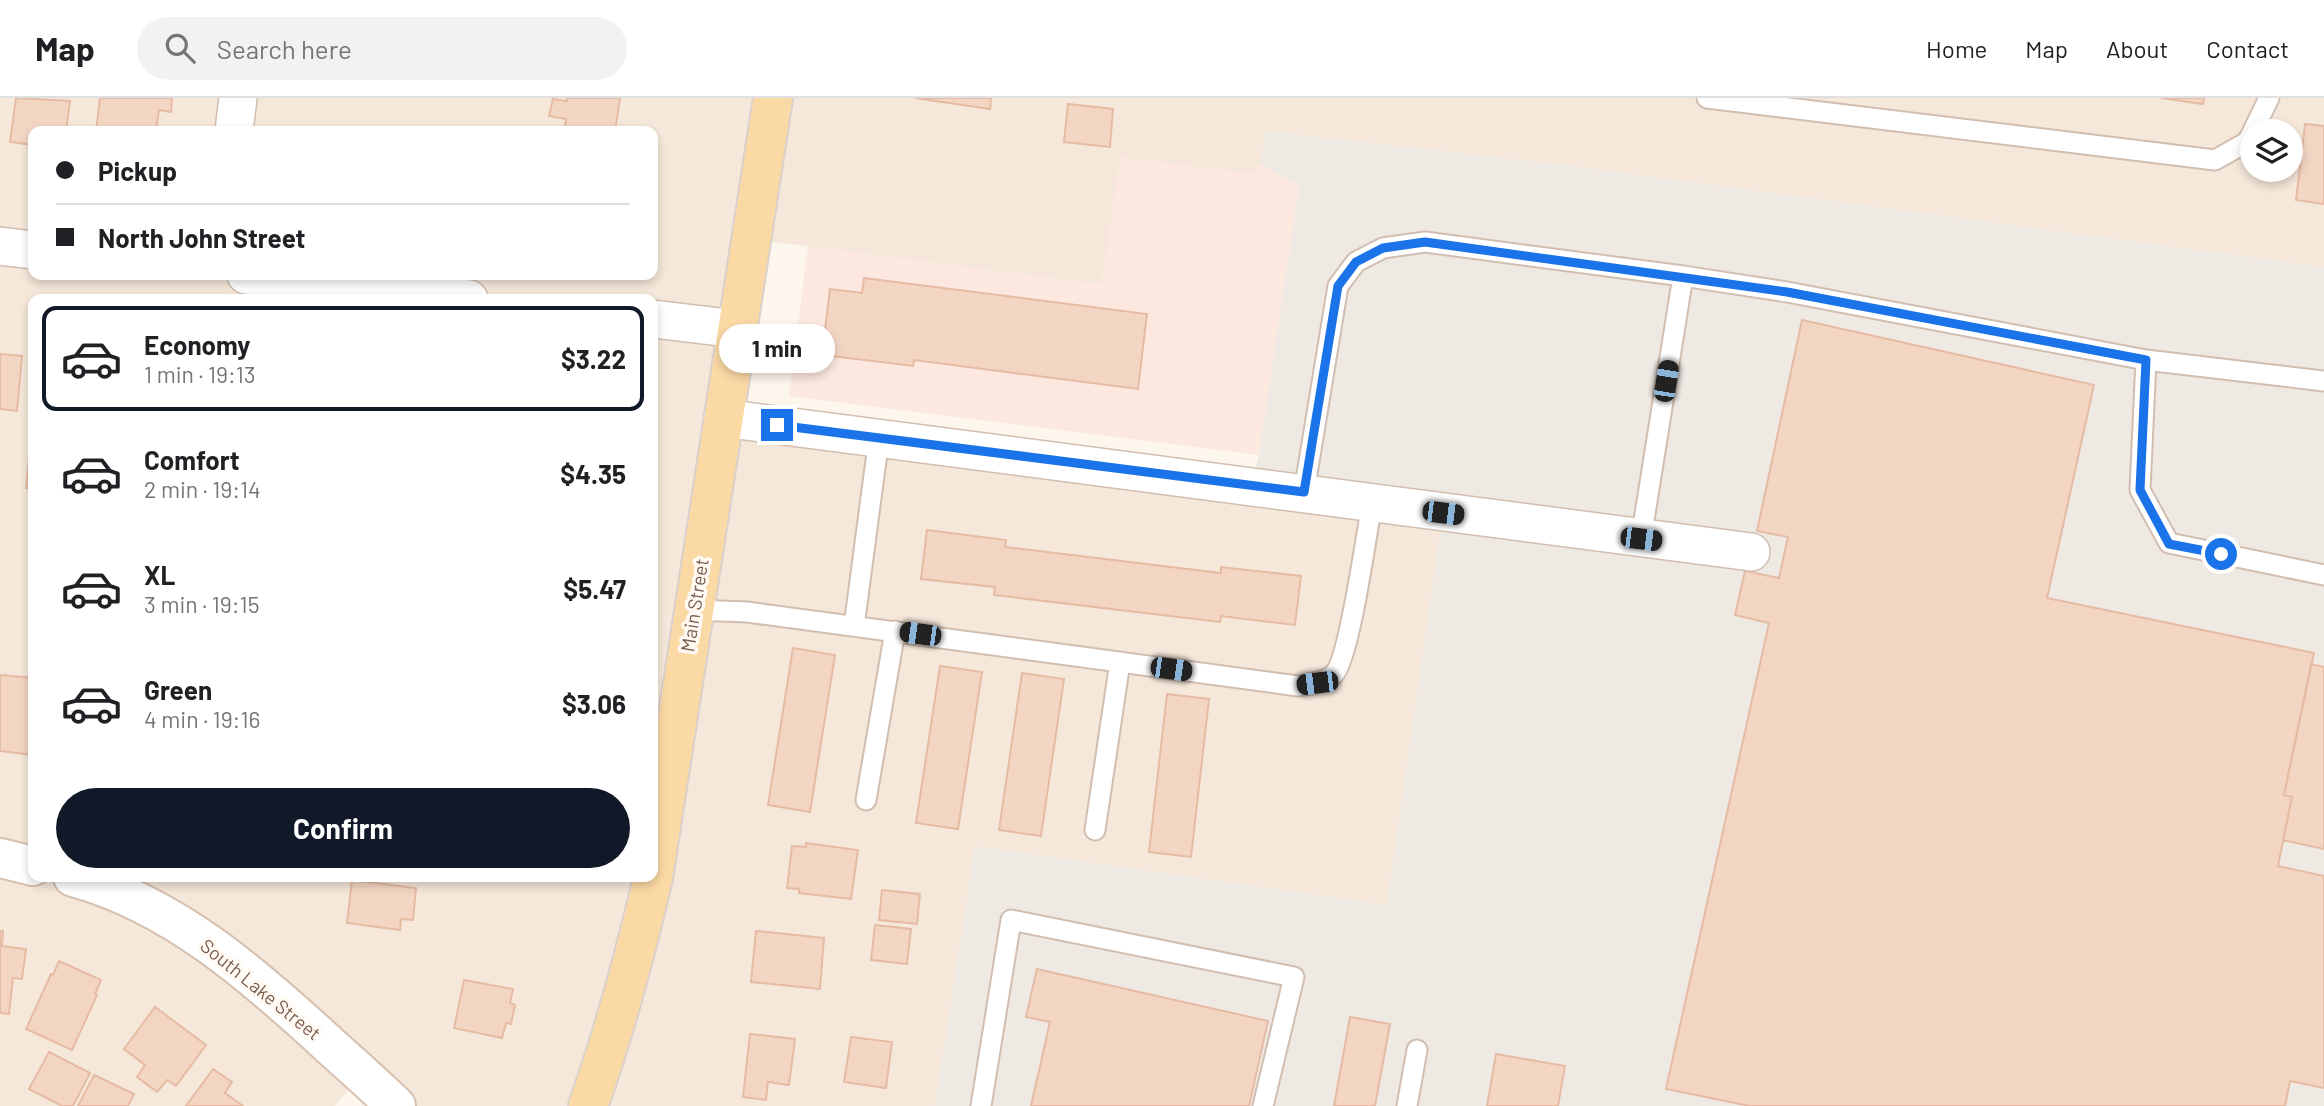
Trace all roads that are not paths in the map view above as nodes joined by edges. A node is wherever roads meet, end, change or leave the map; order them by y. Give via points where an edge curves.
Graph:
1 (238, 98) edge
2 (773, 98) edge
3 (1706, 98) edge
4 (2269, 98) edge
5 (2259, 119) edge
6 (235, 126) edge
7 (2240, 146) edge
8 (0, 246) edge
9 (28, 249) edge
10 (1683, 276) junction
11 (292, 280) edge
12 (423, 294) edge
13 (658, 320) edge
14 (737, 329) junction
15 (2146, 360) junction
16 (2324, 381) edge
17 (723, 418) junction
18 (879, 438) junction
19 (1304, 492) junction
20 (1372, 503) junction
21 (1641, 539) junction
22 (1751, 552) dead end
23 (2324, 575) edge
24 (694, 610) junction
25 (855, 625) junction
26 (895, 631) junction
27 (1120, 662) junction
28 (866, 800) dead end
29 (1095, 830) dead end
30 (658, 845) edge
31 (0, 859) edge
32 (28, 865) edge
33 (86, 882) edge
34 (652, 882) edge
35 (1417, 1051) dead end
36 (396, 1106) edge
37 (588, 1106) edge
38 (981, 1106) edge
39 (1263, 1106) edge
40 (1407, 1106) edge

1 - 6 street
2 - 14 main road, Main Street
3 - 7 lane via 2215,160
4 - 5 lane
8 - 9 street
10 - 15 lane
10 - 19 lane via 1425,242 1383,248 1356,262 1338,286
10 - 21 lane
11 - 12 street
13 - 14 street
14 - 17 main road, Main Street
15 - 16 lane
15 - 23 lane via 2140,490 2169,544
17 - 18 street
17 - 24 main road, Main Street
18 - 19 street
18 - 25 lane
19 - 20 street
20 - 21 street
20 - 27 lane via 1346,647 1335,674 1298,686
21 - 22 street
24 - 25 lane
24 - 30 main road, Main Street
25 - 26 lane
26 - 27 lane
26 - 28 lane
27 - 29 lane
31 - 32 street
33 - 36 street, South Lake Street via 133,900 233,961
34 - 37 main road, Main Street via 620,1011
35 - 40 lane
38 - 39 lane via 1012,920 1294,976

